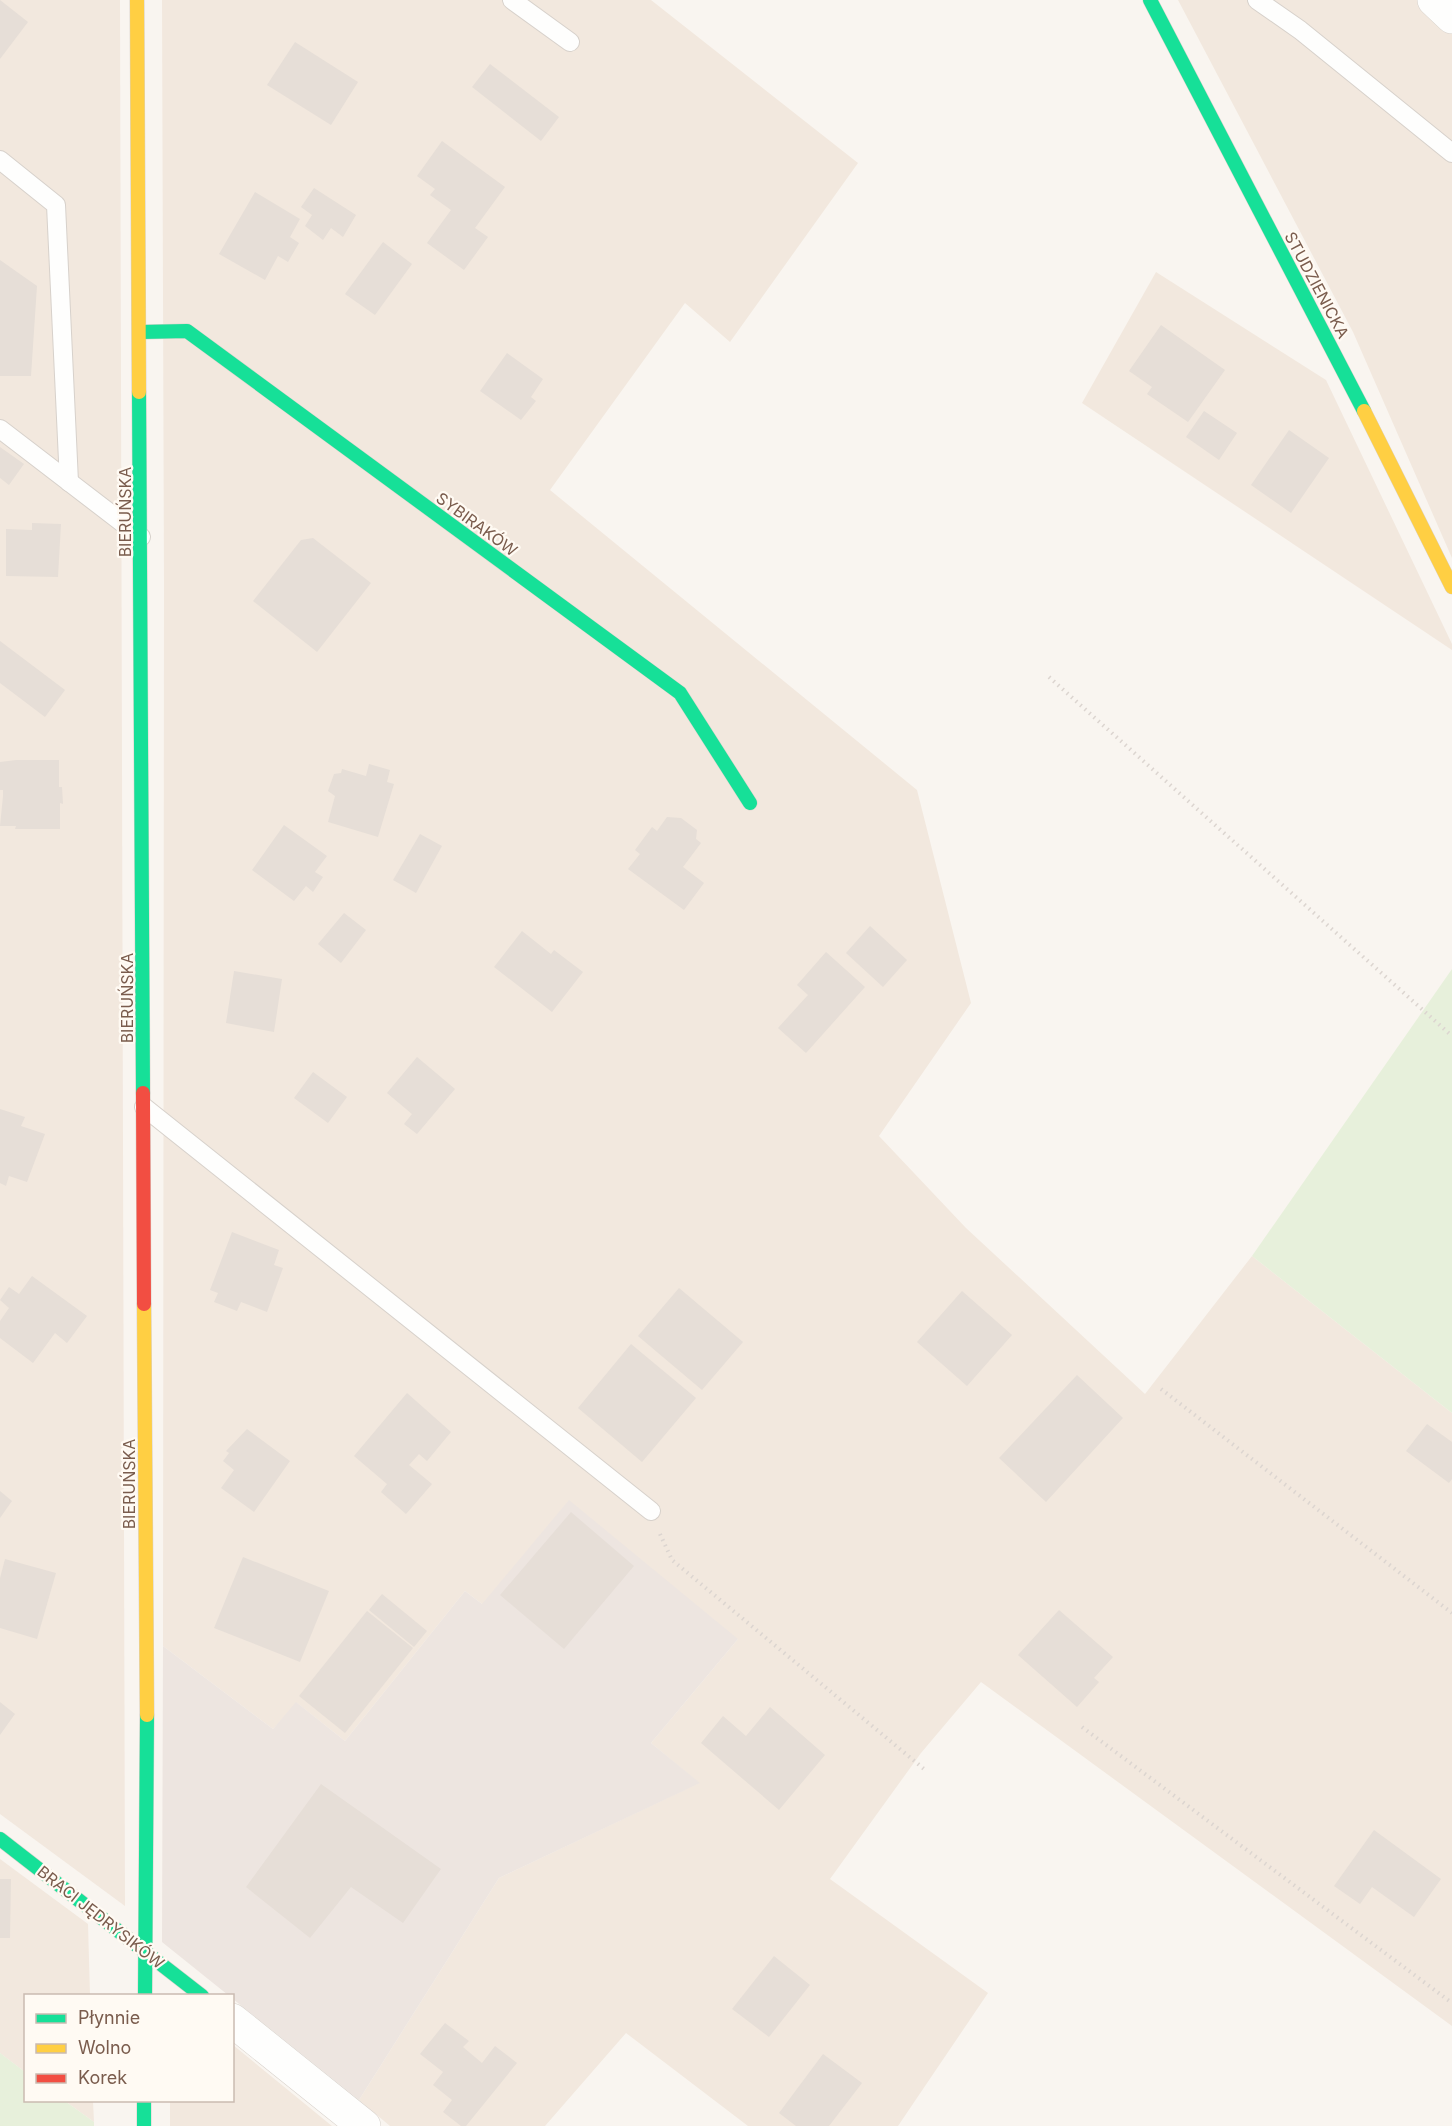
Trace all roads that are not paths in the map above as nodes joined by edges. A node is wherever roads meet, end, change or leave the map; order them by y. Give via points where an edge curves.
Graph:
1 (137, 0) edge
2 (512, 0) edge
3 (1257, 0) edge
4 (1434, 0) edge
5 (1157, 2) edge
6 (1452, 17) edge
7 (570, 42) dead end
8 (1452, 153) edge
9 (0, 160) edge
10 (141, 332) junction
11 (0, 429) edge
12 (69, 482) junction
13 (141, 537) junction
14 (1452, 586) edge
15 (750, 803) dead end
16 (144, 1107) junction
17 (651, 1511) road end
18 (0, 1839) edge
19 (146, 1950) junction
20 (145, 1994) edge
21 (201, 1994) edge
22 (234, 2022) edge
23 (144, 2102) edge
24 (144, 2126) edge
25 (364, 2126) edge

1 - 10 main road, BIERUŃSKA
2 - 7 lane
3 - 8 lane
4 - 6 street
5 - 14 main road, STUDZIENICKA
9 - 12 lane via 56,205
10 - 13 main road, BIERUŃSKA
10 - 15 main road, SYBIRAKÓW via 187,332 680,693
11 - 12 lane
12 - 13 lane
13 - 16 main road, BIERUŃSKA
16 - 17 lane
16 - 19 main road, BIERUŃSKA
18 - 19 main road, BRACI JĘDRYSIKÓW
19 - 20 main road, BIERUŃSKA
19 - 21 main road, BRACI JĘDRYSIKÓW
22 - 25 street
23 - 24 main road

